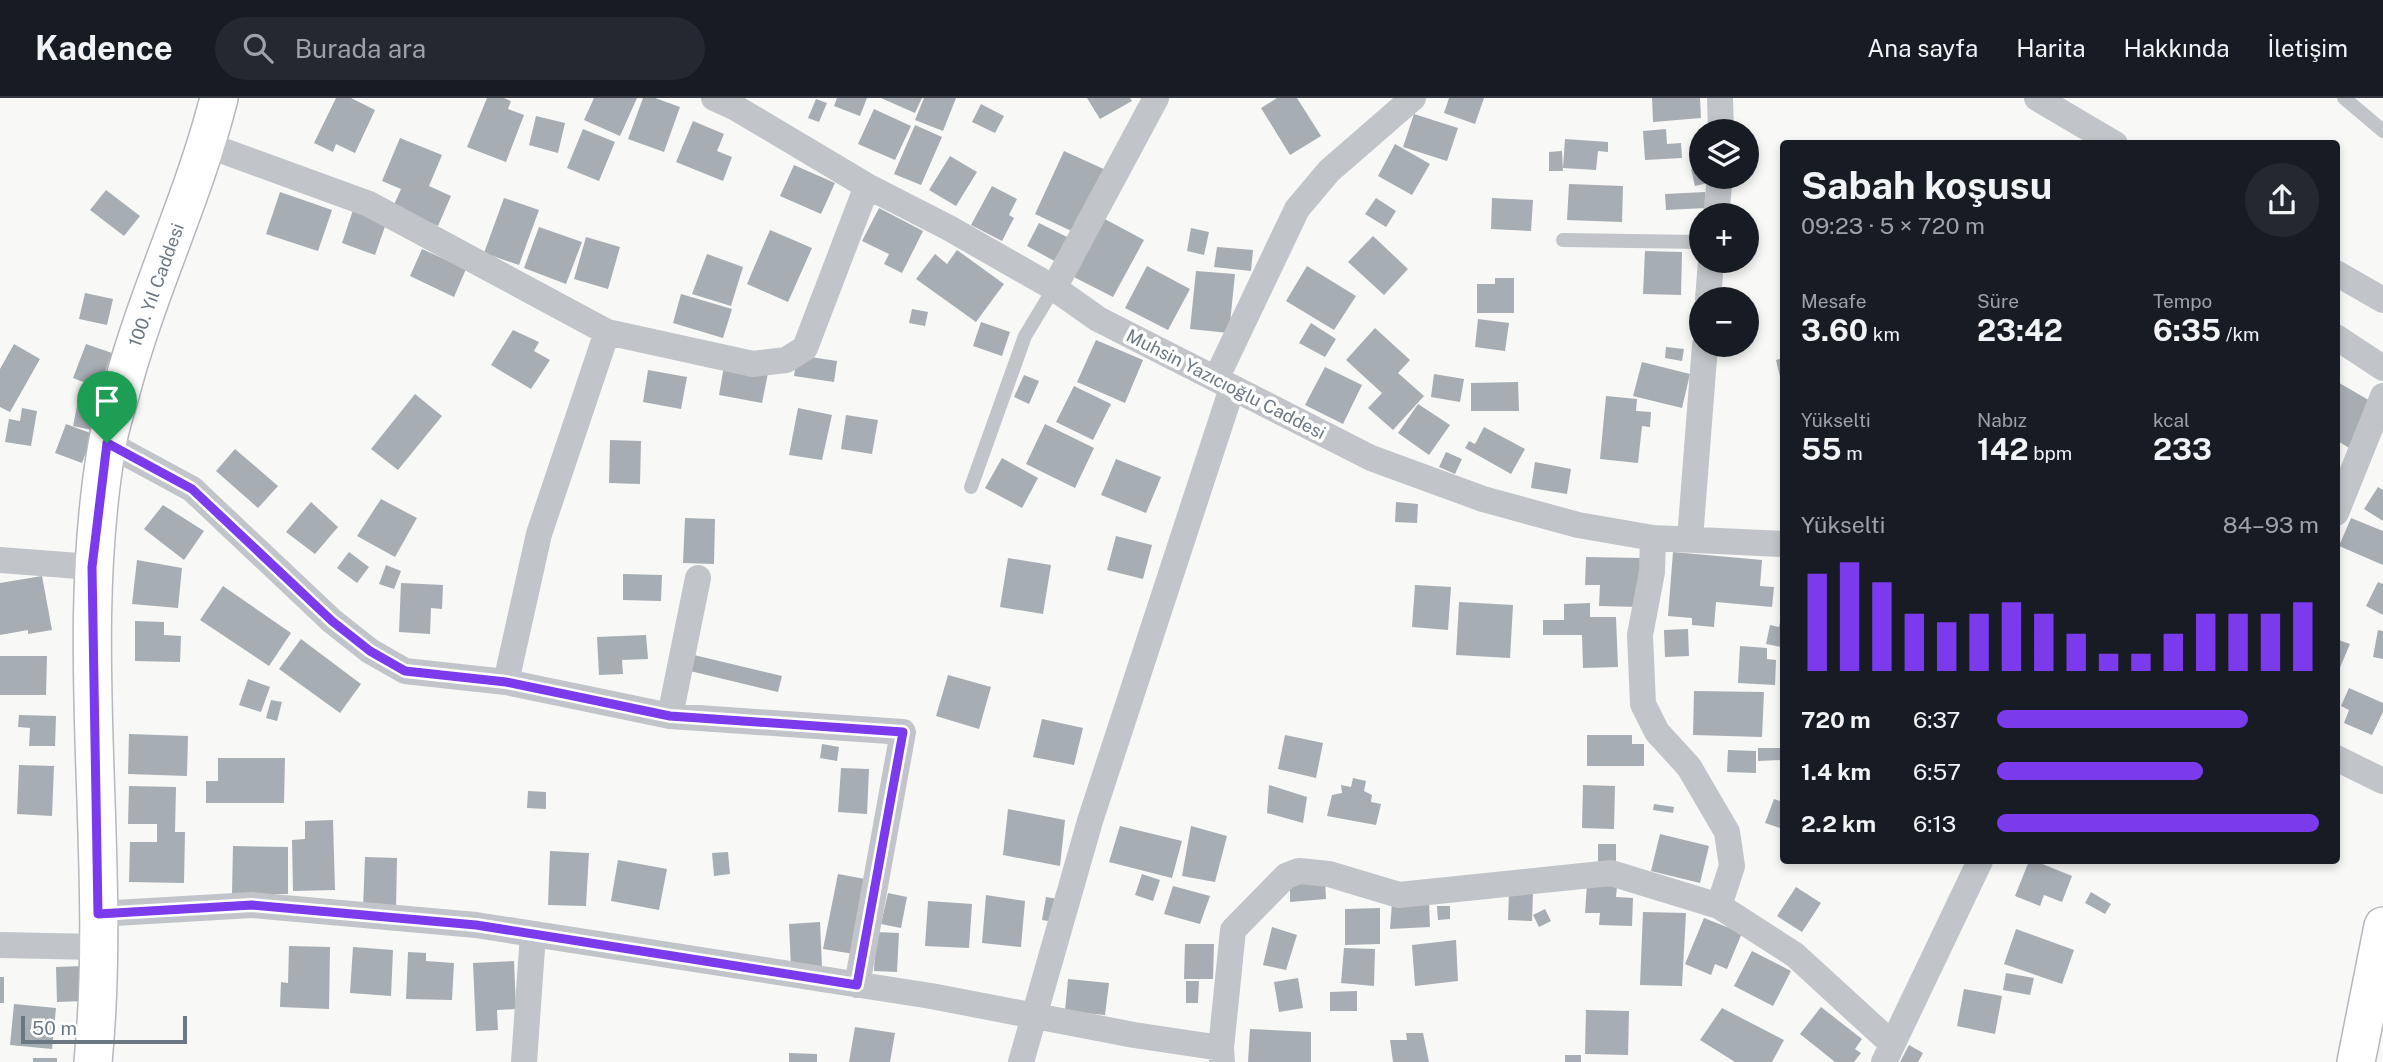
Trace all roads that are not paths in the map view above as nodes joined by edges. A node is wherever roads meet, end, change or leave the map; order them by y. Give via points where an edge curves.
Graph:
1 (219, 98) edge
2 (1156, 98) edge
3 (1413, 98) edge
4 (1720, 98) edge
5 (2037, 98) edge
6 (2344, 98) edge
7 (730, 101) edge
8 (1385, 107) edge
9 (1721, 119) edge
10 (2383, 131) edge
11 (2108, 140) edge
12 (207, 145) junction
13 (867, 186) junction
14 (1563, 240) dead end
15 (1689, 242) edge
16 (2340, 275) edge
17 (1054, 288) junction
18 (2383, 300) edge
19 (607, 332) junction
20 (2340, 340) edge
21 (1704, 357) edge
22 (2383, 368) edge
23 (1224, 383) junction
24 (2383, 396) edge
25 (107, 443) junction
26 (971, 487) dead end
27 (2340, 503) edge
28 (1653, 538) junction
29 (1690, 538) junction
30 (1780, 544) edge
31 (0, 560) edge
32 (92, 567) junction
33 (698, 578) dead end
34 (506, 682) junction
35 (670, 716) junction
36 (2340, 760) edge
37 (2383, 781) edge
38 (1979, 864) edge
39 (1719, 906) junction
40 (2383, 926) edge
41 (98, 930) junction
42 (533, 934) junction
43 (0, 944) edge
44 (2379, 974) edge
45 (857, 985) junction
46 (1035, 1016) junction
47 (1887, 1053) edge
48 (1222, 1055) edge
49 (93, 1062) edge
50 (524, 1062) edge
51 (1021, 1062) edge
52 (2357, 1062) edge

1 - 12 street, 100. Yıl Caddesi
2 - 17 street
3 - 8 street
4 - 9 street
5 - 11 street
6 - 10 lane
7 - 13 street, Muhsin Yazıcıoğlu Caddesi
8 - 23 street via 1297,209
12 - 19 street via 369,204
12 - 25 street, 100. Yıl Caddesi via 133,345
13 - 17 street, Muhsin Yazıcıoğlu Caddesi
13 - 19 street via 805,348 786,360 753,364
14 - 15 lane
16 - 18 street
17 - 23 street, Muhsin Yazıcıoğlu Caddesi via 1098,319
17 - 26 lane via 1025,336
19 - 34 street via 539,534
20 - 22 street
21 - 29 street
23 - 28 street, Muhsin Yazıcıoğlu Caddesi via 1371,458 1483,499 1578,525
23 - 46 street
24 - 27 street
25 - 32 street, 100. Yıl Caddesi
25 - 34 street via 192,489 370,651 405,671
28 - 29 street, Muhsin Yazıcıoğlu Caddesi
28 - 39 street via 1652,572 1640,635 1643,704 1657,732 1689,767 1727,832 1732,866
29 - 30 street, Muhsin Yazıcıoğlu Caddesi
31 - 32 street
32 - 41 street, 100. Yıl Caddesi
33 - 35 street
34 - 35 street
35 - 45 street via 903,732
36 - 37 street
38 - 47 street
39 - 47 street via 1795,955
39 - 48 street via 1611,873 1399,895 1329,874 1298,871 1286,876 1233,930
40 - 44 street
41 - 42 street via 252,905
41 - 43 street
41 - 49 street, 100. Yıl Caddesi
42 - 45 street
42 - 50 street
44 - 52 street
45 - 46 street
46 - 48 street
46 - 51 street

